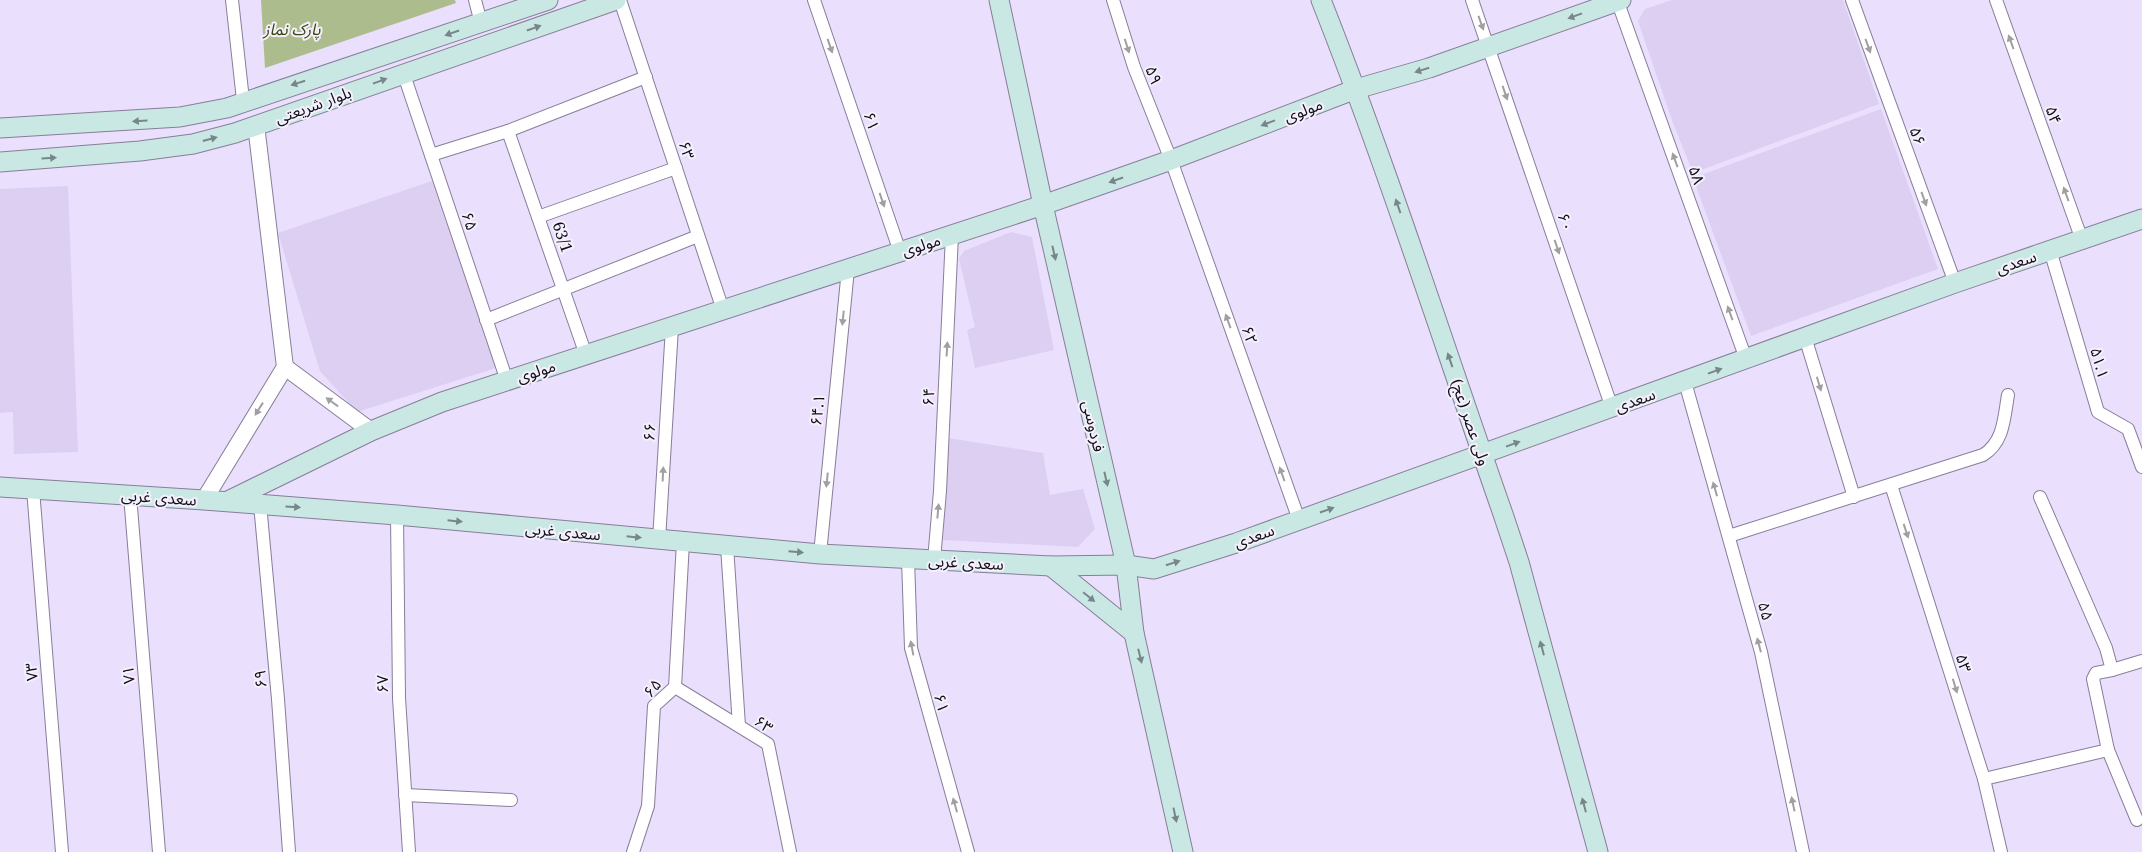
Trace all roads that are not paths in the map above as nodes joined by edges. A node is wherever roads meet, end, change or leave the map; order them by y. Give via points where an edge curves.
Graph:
1 (232, 0) edge
2 (475, 0) edge
3 (548, 0) edge
4 (616, 0) edge
5 (620, 0) edge
6 (814, 0) edge
7 (999, 0) edge
8 (1112, 0) edge
9 (1321, 0) edge
10 (1472, 0) edge
11 (1619, 0) edge
12 (1852, 0) edge
13 (1996, 0) edge
14 (481, 23) junction
15 (1489, 47) junction
16 (403, 72) junction
17 (646, 77) junction
18 (1356, 89) junction
19 (243, 100) junction
20 (256, 125) junction
21 (0, 128) edge
22 (508, 131) junction
23 (431, 155) junction
24 (1171, 160) junction
25 (0, 162) edge
26 (676, 168) junction
27 (1043, 205) junction
28 (538, 217) junction
29 (2142, 219) edge
30 (952, 235) junction
31 (698, 236) junction
32 (2082, 240) junction
33 (2050, 250) junction
34 (900, 252) junction
35 (848, 270) junction
36 (1955, 283) junction
37 (563, 289) junction
38 (723, 310) junction
39 (486, 320) junction
40 (672, 327) junction
41 (1805, 337) junction
42 (586, 355) junction
43 (1746, 359) junction
44 (285, 367) junction
45 (507, 381) junction
46 (1685, 382) junction
47 (2008, 395) dead end
48 (1612, 408) junction
49 (371, 431) junction
50 (1482, 455) junction
51 (2142, 468) edge
52 (1891, 485) junction
53 (0, 487) edge
54 (33, 489) junction
55 (130, 495) junction
56 (1854, 497) junction
57 (2040, 497) dead end
58 (204, 500) junction
59 (226, 502) junction
60 (260, 504) junction
61 (396, 515) junction
62 (1299, 520) junction
63 (1729, 536) junction
64 (659, 540) junction
65 (682, 542) junction
66 (727, 546) junction
67 (820, 554) junction
68 (908, 559) junction
69 (934, 560) junction
70 (1126, 565) junction
71 (1051, 566) junction
72 (1134, 633) junction
73 (2142, 661) edge
74 (2112, 670) junction
75 (675, 687) junction
76 (739, 726) junction
77 (2108, 750) junction
78 (1984, 778) junction
79 (405, 795) junction
80 (512, 800) dead end
81 (2137, 820) dead end
82 (62, 852) edge
83 (159, 852) edge
84 (289, 852) edge
85 (409, 852) edge
86 (633, 852) edge
87 (790, 852) edge
88 (968, 852) edge
89 (1183, 852) edge
90 (1598, 852) edge
91 (1803, 852) edge
92 (2001, 852) edge

1 - 19 street
2 - 14 street
3 - 14 main road, بلوار شریعتی
16 -> 4 main road, بلوار شریعتی
5 - 17 street, ۶۳
6 -> 34 street, ۶۱
7 - 27 main road, فردوسی
8 -> 24 street, ۵۹ via 1134,67
9 - 18 main road, ولی عصر (عج)
10 -> 15 street, ۶۰
11 -> 15 main road, مولوی
43 -> 11 street, ۵۸
12 -> 36 street, ۵۶
32 -> 13 street, ۵۴
14 -> 19 main road, بلوار شریعتی
15 -> 18 main road, مولوی
15 -> 48 street, ۶۰
20 -> 16 main road, بلوار شریعتی
16 - 23 street, ۶۵
17 - 22 street
17 - 26 street, ۶۳
18 -> 24 main road, مولوی
50 -> 18 main road, ولی عصر (عج)
19 - 20 main road
19 -> 21 main road, بلوار شریعتی via 226,108 180,117
25 -> 20 main road, بلوار شریعتی via 193,144
20 - 44 street
22 - 23 street
22 - 28 street, 63/1
23 - 39 street, ۶۵
24 -> 27 main road, مولوی
62 -> 24 street, ۶۲
26 - 28 street
26 - 31 street, ۶۳
27 - 30 main road, مولوی
27 -> 70 main road, فردوسی
28 - 37 street, 63/1
29 - 32 main road, سعدی
30 - 34 main road, مولوی
69 -> 30 street, ۶۴
31 - 37 street
31 - 38 street, ۶۳
32 - 33 main road, سعدی
33 - 36 main road, سعدی
33 - 51 street, ۵۱.۱ via 2098,412 2128,429
34 - 35 main road, مولوی
35 - 38 main road, مولوی
35 -> 67 street, ۶۴.۱
36 - 41 main road, سعدی
37 - 39 street
37 - 42 street, 63/1
38 - 40 main road, مولوی
39 - 45 street, ۶۵
40 - 42 main road, مولوی
64 -> 40 street, ۶۶
41 - 43 main road, سعدی
41 -> 56 street
42 - 45 main road, مولوی
46 -> 43 main road, سعدی
49 -> 44 street
44 -> 58 street
45 - 49 main road, مولوی via 442,402
46 - 48 main road, سعدی
63 -> 46 street, ۵۵
47 - 52 street via 1999,440 1992,449 1983,455
50 -> 48 main road, سعدی
49 - 59 main road, مولوی
62 -> 50 main road, سعدی
90 -> 50 main road, ولی عصر (عج) via 1519,562
52 - 56 street
52 -> 78 street, ۵۳
53 - 54 main road, سعدی غربی
54 - 55 main road, سعدی غربی
54 - 82 street, ۷۳
55 - 58 main road, سعدی غربی
55 - 83 street, ۷۱
56 - 63 street
57 - 74 street via 2106,648
58 - 59 main road, سعدی غربی
59 - 60 main road, سعدی غربی
60 -> 61 main road, سعدی غربی
60 - 84 street, ۶۹
61 -> 64 main road, سعدی غربی
61 - 79 street, ۶۷ via 398,698
70 -> 62 main road, سعدی via 1154,569
91 -> 63 street, ۵۵ via 1761,652
64 - 65 main road, سعدی غربی
65 - 66 main road, سعدی غربی
65 - 75 street, ۶۵
66 -> 67 main road, سعدی غربی
66 - 76 street
67 - 68 main road, سعدی غربی
68 - 69 main road, سعدی غربی
88 -> 68 street, ۶۱ via 911,648
69 - 71 main road, سعدی غربی
70 - 71 main road, سعدی غربی
70 - 72 main road, فردوسی
71 -> 72 main road
72 -> 89 main road, فردوسی
73 - 74 street
74 - 77 street via 2096,673 2093,679
75 - 76 street, ۶۳
75 - 86 street, ۶۵ via 654,706 648,806
76 - 87 street, ۶۳ via 768,744
77 - 78 street
77 - 81 street
78 - 92 street, ۵۳
79 - 80 street
79 - 85 street, ۶۷

